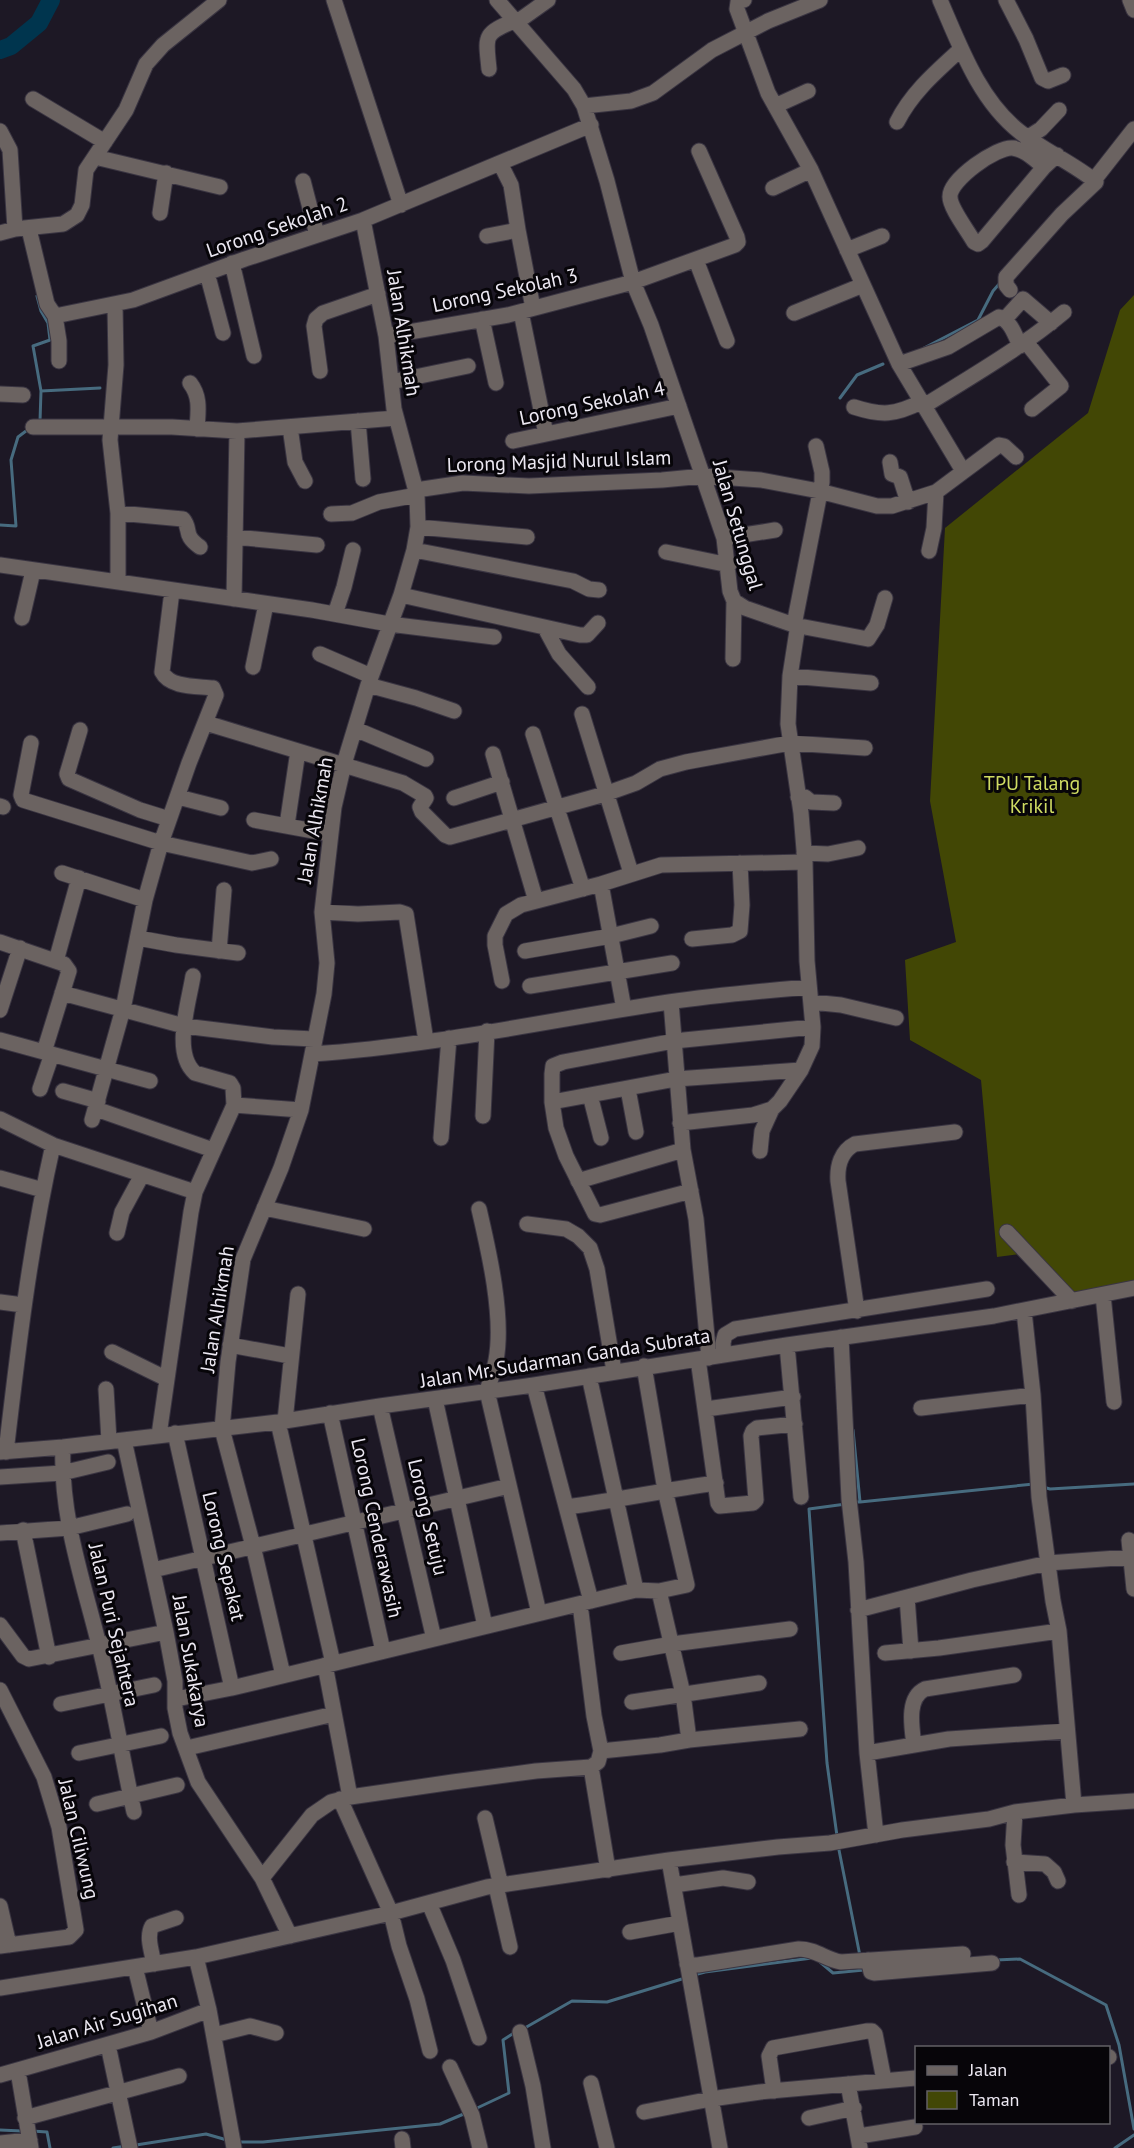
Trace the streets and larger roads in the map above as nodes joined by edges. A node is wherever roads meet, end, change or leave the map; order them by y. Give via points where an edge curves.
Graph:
1 (219, 0) edge
2 (334, 0) edge
3 (497, 0) edge
4 (548, 0) edge
5 (744, 0) edge
6 (820, 0) edge
7 (1006, 0) edge
8 (1130, 0) edge
9 (943, 1) edge
10 (1134, 10) edge
11 (516, 21) junction
12 (745, 32) junction
13 (962, 49) junction
14 (489, 69) dead end
15 (1063, 75) dead end
16 (808, 92) dead end
17 (33, 99) dead end
18 (584, 106) junction
19 (776, 106) junction
20 (1059, 110) dead end
21 (897, 122) dead end
22 (591, 125) junction
23 (1134, 129) edge
24 (0, 131) edge
25 (1027, 138) junction
26 (105, 142) junction
27 (699, 152) dead end
28 (1057, 155) junction
29 (95, 157) junction
30 (500, 163) junction
31 (1044, 167) junction
32 (811, 170) junction
33 (165, 173) junction
34 (1091, 178) junction
35 (303, 181) dead end
36 (220, 187) dead end
37 (773, 188) dead end
38 (401, 205) junction
39 (160, 213) dead end
40 (363, 220) junction
41 (18, 230) edge
42 (518, 230) junction
43 (317, 235) junction
44 (487, 236) dead end
45 (882, 236) dead end
46 (847, 250) junction
47 (696, 260) junction
48 (232, 263) junction
49 (207, 273) junction
50 (633, 282) junction
51 (863, 285) junction
52 (1010, 290) dead end
53 (378, 294) junction
54 (115, 304) junction
55 (527, 310) junction
56 (1064, 312) dead end
57 (794, 313) dead end
58 (55, 316) junction
59 (482, 319) junction
60 (1005, 319) junction
61 (1051, 323) junction
62 (223, 333) dead end
63 (386, 336) junction
64 (727, 341) dead end
65 (1023, 344) junction
66 (254, 356) dead end
67 (59, 361) dead end
68 (899, 364) junction
69 (468, 366) dead end
70 (320, 371) dead end
71 (391, 382) junction
72 (190, 383) dead end
73 (496, 383) dead end
74 (0, 394) edge
75 (23, 395) dead end
76 (922, 404) junction
77 (679, 406) junction
78 (854, 407) dead end
79 (1032, 409) dead end
80 (396, 418) junction
81 (358, 421) junction
82 (33, 427) dead end
83 (110, 427) junction
84 (290, 427) junction
85 (197, 429) junction
86 (237, 431) junction
87 (546, 434) junction
88 (513, 441) dead end
89 (816, 446) dead end
90 (1016, 457) dead end
91 (890, 462) dead end
92 (963, 471) junction
93 (704, 476) junction
94 (363, 479) dead end
95 (305, 481) dead end
96 (819, 491) junction
97 (416, 492) junction
98 (936, 492) junction
99 (908, 502) junction
100 (118, 513) junction
101 (331, 514) dead end
102 (418, 527) junction
103 (775, 530) dead end
104 (235, 537) junction
105 (527, 537) dead end
106 (724, 538) junction
107 (317, 545) dead end
108 (200, 547) dead end
109 (353, 550) dead end
110 (414, 550) junction
111 (929, 551) dead end
112 (666, 552) dead end
113 (0, 564) edge
114 (729, 565) junction
115 (33, 571) junction
116 (118, 582) junction
117 (599, 590) dead end
118 (172, 591) junction
119 (401, 595) junction
120 (885, 598) dead end
121 (234, 599) junction
122 (734, 601) junction
123 (266, 604) junction
124 (335, 614) junction
125 (22, 618) dead end
126 (598, 623) dead end
127 (389, 624) junction
128 (794, 625) junction
129 (545, 628) junction
130 (494, 637) dead end
131 (320, 654) dead end
132 (733, 659) dead end
133 (253, 668) dead end
134 (790, 676) junction
135 (370, 680) junction
136 (871, 683) dead end
137 (588, 687) dead end
138 (454, 711) dead end
139 (582, 714) dead end
140 (206, 723) junction
141 (355, 729) junction
142 (80, 730) dead end
143 (533, 734) dead end
144 (31, 743) dead end
145 (790, 743) junction
146 (866, 748) dead end
147 (298, 752) junction
148 (493, 754) dead end
149 (426, 759) dead end
150 (344, 764) junction
151 (502, 782) junction
152 (606, 795) junction
153 (178, 797) junction
154 (798, 797) junction
155 (454, 798) dead end
156 (834, 803) dead end
157 (556, 807) junction
158 (221, 808) dead end
159 (169, 819) junction
160 (254, 820) dead end
161 (513, 820) junction
162 (287, 825) junction
163 (330, 834) junction
164 (161, 843) junction
165 (858, 848) dead end
166 (805, 857) junction
167 (271, 859) dead end
168 (740, 863) junction
169 (62, 873) dead end
170 (631, 873) junction
171 (79, 878) junction
172 (601, 884) junction
173 (583, 889) junction
174 (224, 890) dead end
175 (145, 900) junction
176 (536, 901) junction
177 (322, 912) junction
178 (651, 926) dead end
179 (611, 936) junction
180 (138, 938) junction
181 (692, 939) dead end
182 (0, 942) edge
183 (20, 948) junction
184 (219, 951) junction
185 (525, 951) dead end
186 (238, 953) dead end
187 (56, 961) junction
188 (672, 963) dead end
189 (618, 973) junction
190 (193, 976) dead end
191 (502, 981) dead end
192 (530, 987) dead end
193 (62, 993) junction
194 (810, 995) junction
195 (670, 1002) junction
196 (123, 1009) junction
197 (624, 1009) junction
198 (0, 1010) edge
199 (896, 1018) dead end
200 (184, 1026) junction
201 (813, 1027) junction
202 (487, 1031) junction
203 (448, 1038) junction
204 (0, 1040) edge
205 (426, 1041) junction
206 (674, 1041) junction
207 (313, 1047) junction
208 (48, 1053) junction
209 (106, 1069) junction
210 (801, 1070) junction
211 (676, 1079) junction
212 (150, 1081) dead end
213 (40, 1089) dead end
214 (628, 1089) junction
215 (63, 1091) dead end
216 (591, 1095) junction
217 (552, 1102) junction
218 (234, 1105) junction
219 (772, 1109) junction
220 (95, 1110) junction
221 (301, 1110) junction
222 (483, 1116) dead end
223 (0, 1119) edge
224 (680, 1123) junction
225 (636, 1132) dead end
226 (955, 1132) dead end
227 (441, 1138) dead end
228 (601, 1138) dead end
229 (53, 1145) junction
230 (213, 1150) junction
231 (683, 1150) junction
232 (760, 1151) dead end
233 (142, 1175) junction
234 (0, 1178) edge
235 (578, 1181) junction
236 (43, 1190) junction
237 (691, 1191) junction
238 (195, 1192) junction
239 (264, 1208) junction
240 (479, 1209) dead end
241 (527, 1224) dead end
242 (364, 1229) dead end
243 (1007, 1232) dead end
244 (117, 1233) dead end
245 (1134, 1288) edge
246 (987, 1289) dead end
247 (298, 1294) dead end
248 (1103, 1295) junction
249 (1072, 1301) junction
250 (0, 1302) edge
251 (23, 1305) junction
252 (858, 1311) junction
253 (1024, 1311) junction
254 (818, 1316) junction
255 (841, 1338) junction
256 (823, 1340) junction
257 (230, 1345) junction
258 (787, 1345) junction
259 (112, 1352) dead end
260 (290, 1356) junction
261 (710, 1357) junction
262 (644, 1366) junction
263 (614, 1371) junction
264 (589, 1376) junction
265 (167, 1379) junction
266 (534, 1385) junction
267 (106, 1389) dead end
268 (487, 1391) junction
269 (1033, 1395) junction
270 (793, 1397) junction
271 (435, 1399) junction
272 (1114, 1402) dead end
273 (380, 1406) junction
274 (921, 1408) dead end
275 (706, 1409) junction
276 (330, 1413) junction
277 (282, 1422) junction
278 (795, 1424) junction
279 (222, 1429) junction
280 (167, 1434) junction
281 (117, 1440) junction
282 (63, 1447) junction
283 (3, 1452) edge
284 (108, 1462) dead end
285 (62, 1473) junction
286 (0, 1477) edge
287 (716, 1484) junction
288 (509, 1486) junction
289 (665, 1490) junction
290 (801, 1497) dead end
291 (457, 1498) junction
292 (616, 1500) junction
293 (567, 1507) junction
294 (405, 1510) junction
295 (127, 1514) dead end
296 (356, 1522) junction
297 (69, 1528) junction
298 (23, 1530) junction
299 (0, 1533) edge
300 (304, 1534) junction
301 (1130, 1540) dead end
302 (253, 1546) junction
303 (1131, 1557) junction
304 (203, 1558) junction
305 (1048, 1563) junction
306 (153, 1570) junction
307 (1134, 1589) edge
308 (636, 1590) junction
309 (659, 1591) junction
310 (907, 1597) junction
311 (586, 1602) junction
312 (858, 1610) junction
313 (539, 1613) junction
314 (0, 1625) edge
315 (485, 1626) junction
316 (790, 1629) dead end
317 (1059, 1631) junction
318 (156, 1634) dead end
319 (434, 1639) junction
320 (672, 1644) junction
321 (99, 1646) junction
322 (383, 1651) junction
323 (911, 1652) junction
324 (621, 1653) dead end
325 (885, 1653) dead end
326 (49, 1657) junction
327 (329, 1664) junction
328 (283, 1675) junction
329 (1014, 1675) dead end
330 (759, 1683) dead end
331 (154, 1685) dead end
332 (232, 1688) junction
333 (0, 1690) edge
334 (110, 1694) junction
335 (683, 1694) junction
336 (176, 1699) junction
337 (632, 1702) dead end
338 (61, 1704) dead end
339 (334, 1714) junction
340 (800, 1729) dead end
341 (1067, 1731) junction
342 (161, 1736) dead end
343 (689, 1740) junction
344 (120, 1744) junction
345 (914, 1745) junction
346 (186, 1748) junction
347 (601, 1751) junction
348 (79, 1753) dead end
349 (867, 1753) junction
350 (591, 1767) junction
351 (177, 1785) dead end
352 (131, 1796) junction
353 (345, 1798) junction
354 (1134, 1801) edge
355 (97, 1804) dead end
356 (1074, 1805) junction
357 (134, 1812) dead end
358 (1015, 1812) junction
359 (485, 1818) dead end
360 (876, 1835) junction
361 (669, 1860) junction
362 (1014, 1862) junction
363 (608, 1870) junction
364 (261, 1878) junction
365 (1058, 1881) dead end
366 (748, 1882) dead end
367 (674, 1885) junction
368 (498, 1886) junction
369 (1019, 1895) dead end
370 (429, 1903) junction
371 (0, 1906) edge
372 (391, 1912) junction
373 (176, 1918) dead end
374 (680, 1923) junction
375 (630, 1932) dead end
376 (290, 1936) junction
377 (5, 1946) edge
378 (510, 1947) dead end
379 (963, 1954) dead end
380 (196, 1957) junction
381 (992, 1963) dead end
382 (154, 1964) junction
383 (866, 1964) junction
384 (135, 1967) junction
385 (687, 1967) junction
386 (0, 1988) edge
387 (209, 2010) junction
388 (151, 2032) junction
389 (520, 2032) dead end
390 (276, 2033) dead end
391 (214, 2035) junction
392 (479, 2038) dead end
393 (108, 2045) junction
394 (430, 2051) dead end
395 (450, 2067) dead end
396 (18, 2071) junction
397 (0, 2075) edge
398 (179, 2076) dead end
399 (915, 2078) edge
400 (884, 2080) junction
401 (591, 2083) dead end
402 (848, 2084) junction
403 (774, 2091) junction
404 (117, 2093) junction
405 (711, 2099) junction
406 (854, 2108) junction
407 (644, 2112) dead end
408 (809, 2118) dead end
409 (915, 2127) dead end
410 (28, 2133) edge
411 (129, 2141) edge
412 (860, 2142) edge
413 (0, 2143) edge
414 (234, 2147) edge
415 (480, 2148) edge
416 (543, 2148) edge
417 (607, 2148) edge
418 (720, 2148) edge

1 - 26 street via 163,45 146,64 126,110
2 - 38 street
3 - 11 street, Jalan Setunggal
4 - 11 street
5 - 12 street via 738,2 737,9
6 - 12 street
7 - 15 street via 1042,78 1048,81
8 - 10 street
9 - 13 street
11 - 14 street via 489,35
11 - 18 street, Jalan Setunggal via 574,88
12 - 18 street via 652,93 631,101
12 - 19 street
13 - 21 street via 911,98
13 - 25 street via 986,96
16 - 19 street
17 - 26 street
18 - 22 street, Jalan Setunggal
19 - 32 street
20 - 25 street
22 - 30 street, Lorong Sekolah 2
22 - 50 street, Jalan Setunggal
23 - 34 street
24 - 41 street via 10,150
25 - 28 street
26 - 29 street
27 - 47 street, Lorong Sekolah 3 via 738,241
28 - 31 street
28 - 34 street
29 - 33 street
29 - 41 street via 85,174 77,215 63,224
30 - 38 street, Lorong Sekolah 2
30 - 42 street via 511,185
31 - 31 street via 1021,150 1009,148 960,177 951,190 951,202 974,242 982,241
32 - 37 street
32 - 46 street
33 - 36 street
33 - 39 street
34 - 52 street via 1096,182 1006,277
35 - 43 street
38 - 40 street, Lorong Sekolah 2
40 - 43 street, Lorong Sekolah 2
40 - 53 street, Jalan Alhikmah
41 - 58 street
42 - 44 street
42 - 55 street
43 - 48 street, Lorong Sekolah 2
45 - 46 street
46 - 51 street
47 - 50 street, Lorong Sekolah 3
47 - 64 street
48 - 49 street, Lorong Sekolah 2
48 - 66 street
49 - 54 street, Lorong Sekolah 2
49 - 62 street
50 - 55 street, Lorong Sekolah 3
50 - 77 street, Jalan Setunggal
51 - 57 street
51 - 68 street
53 - 63 street, Jalan Alhikmah
53 - 70 street via 316,318
54 - 58 street, Lorong Sekolah 2
54 - 83 street via 116,365
55 - 59 street, Lorong Sekolah 3
55 - 87 street
56 - 61 street
58 - 67 street
59 - 63 street, Lorong Sekolah 3
59 - 73 street
60 - 61 street via 1023,298
60 - 65 street
60 - 68 street via 995,317 948,347
61 - 65 street
63 - 71 street, Jalan Alhikmah
65 - 76 street
65 - 79 street via 1061,386
68 - 76 street
69 - 71 street
71 - 80 street, Jalan Alhikmah
72 - 85 street via 198,397
74 - 75 street
76 - 78 street via 891,414
76 - 92 street
77 - 87 street, Lorong Sekolah 4
77 - 93 street, Jalan Setunggal
80 - 81 street
80 - 97 street, Jalan Alhikmah
81 - 84 street
81 - 94 street
82 - 83 street
83 - 85 street
83 - 100 street
84 - 86 street
84 - 95 street via 296,462
85 - 86 street
86 - 104 street
87 - 88 street, Lorong Sekolah 4
89 - 96 street via 822,472
90 - 92 street, Lorong Masjid Nurul Islam via 999,445
91 - 99 street via 892,474 900,477
92 - 98 street, Lorong Masjid Nurul Islam
93 - 96 street, Lorong Masjid Nurul Islam via 761,480
93 - 97 street, Lorong Masjid Nurul Islam via 529,486 463,483
93 - 106 street, Jalan Setunggal
96 - 99 street, Lorong Masjid Nurul Islam via 877,506
96 - 128 street
97 - 101 street, Lorong Masjid Nurul Islam via 352,513
97 - 102 street, Jalan Alhikmah
98 - 99 street, Lorong Masjid Nurul Islam
98 - 111 street
100 - 108 street via 183,519 189,538
100 - 116 street
102 - 105 street
102 - 110 street, Jalan Alhikmah
103 - 106 street
104 - 107 street
104 - 121 street
106 - 114 street, Jalan Setunggal
109 - 124 street
110 - 117 street via 573,581
110 - 119 street, Jalan Alhikmah
112 - 114 street
113 - 115 street
114 - 122 street, Jalan Setunggal
115 - 116 street
115 - 125 street
116 - 118 street
118 - 121 street
118 - 140 street via 161,670 173,682 214,688 216,695
119 - 127 street, Jalan Alhikmah
119 - 129 street
120 - 128 street, Jalan Setunggal via 878,625 868,639
121 - 123 street
122 - 128 street, Jalan Setunggal
122 - 132 street
123 - 124 street
123 - 133 street
124 - 127 street
126 - 129 street via 585,636
127 - 130 street
127 - 135 street, Jalan Alhikmah
128 - 134 street via 797,637
129 - 137 street via 559,654
131 - 135 street
134 - 136 street
134 - 145 street
135 - 138 street
135 - 141 street, Jalan Alhikmah
139 - 152 street
140 - 147 street
140 - 153 street
141 - 149 street
141 - 150 street, Jalan Alhikmah
142 - 159 street via 67,774 69,779
143 - 157 street
144 - 164 street via 22,799
145 - 146 street
145 - 152 street via 677,764
145 - 154 street
147 - 150 street
147 - 162 street
148 - 151 street
150 - 161 street via 422,793 426,798 422,812 448,837
150 - 163 street, Jalan Alhikmah
151 - 155 street
151 - 161 street
152 - 157 street
152 - 170 street
153 - 158 street
153 - 159 street
154 - 156 street
154 - 166 street
157 - 161 street
157 - 173 street
159 - 164 street
160 - 162 street
161 - 176 street
162 - 163 street
163 - 177 street, Jalan Alhikmah
164 - 167 street via 252,862
164 - 175 street
165 - 166 street
166 - 168 street
166 - 194 street
168 - 170 street via 661,865
168 - 181 street via 740,931
169 - 171 street
170 - 172 street
171 - 175 street
171 - 187 street
172 - 173 street
172 - 179 street
173 - 176 street
174 - 184 street
175 - 180 street
176 - 191 street via 513,908 501,921 495,940
177 - 205 street via 406,914
177 - 207 street, Jalan Alhikmah via 327,963
178 - 179 street
179 - 185 street
179 - 189 street
180 - 184 street
180 - 196 street
182 - 183 street
183 - 187 street
183 - 198 street
184 - 186 street
187 - 193 street via 69,969
188 - 189 street
189 - 192 street
189 - 197 street
190 - 200 street
193 - 196 street
193 - 208 street
194 - 195 street via 736,993
194 - 199 street
194 - 201 street
195 - 197 street
195 - 206 street
196 - 200 street
196 - 209 street
197 - 202 street
200 - 207 street via 273,1037
200 - 218 street via 183,1048 188,1065 200,1076 230,1083
201 - 206 street
201 - 210 street via 812,1046
202 - 203 street
202 - 222 street
203 - 205 street
203 - 227 street
204 - 208 street
205 - 207 street via 360,1051
206 - 211 street
206 - 217 street via 556,1064 552,1070
207 - 221 street, Jalan Alhikmah
208 - 209 street
208 - 213 street
209 - 212 street
209 - 220 street
210 - 211 street
210 - 219 street
211 - 214 street
211 - 224 street
214 - 216 street
214 - 225 street
215 - 220 street
216 - 217 street
216 - 228 street
217 - 235 street via 556,1128
218 - 221 street
218 - 230 street
219 - 224 street via 753,1115
219 - 232 street via 762,1131
220 - 230 street
221 - 239 street, Jalan Alhikmah
223 - 229 street
224 - 231 street
226 - 252 street via 855,1144 843,1154 838,1181
229 - 233 street
229 - 236 street
230 - 238 street
231 - 235 street
231 - 237 street
233 - 238 street
233 - 244 street via 122,1212
234 - 236 street
235 - 237 street via 597,1214
236 - 251 street
237 - 261 street
238 - 265 street
239 - 242 street
239 - 257 street, Jalan Alhikmah via 243,1259
240 - 268 street via 491,1270 497,1332 496,1360
241 - 263 street via 566,1229 590,1248
243 - 249 street
245 - 248 street, Jalan Mr. Sudarman Ganda Subrata
246 - 252 street
247 - 260 street
248 - 249 street, Jalan Mr. Sudarman Ganda Subrata
248 - 272 street
249 - 253 street, Jalan Mr. Sudarman Ganda Subrata
250 - 251 street
251 - 283 street
252 - 254 street
253 - 255 street, Jalan Mr. Sudarman Ganda Subrata
253 - 269 street
254 - 256 street
254 - 261 street via 735,1329 725,1335
255 - 256 street, Jalan Mr. Sudarman Ganda Subrata
255 - 312 street
256 - 258 street, Jalan Mr. Sudarman Ganda Subrata
257 - 260 street
257 - 279 street, Jalan Alhikmah
258 - 261 street, Jalan Mr. Sudarman Ganda Subrata
258 - 270 street
259 - 265 street
260 - 277 street
261 - 262 street, Jalan Mr. Sudarman Ganda Subrata
261 - 275 street
262 - 263 street, Jalan Mr. Sudarman Ganda Subrata
262 - 289 street
263 - 264 street, Jalan Mr. Sudarman Ganda Subrata
264 - 266 street, Jalan Mr. Sudarman Ganda Subrata
264 - 292 street
265 - 280 street
266 - 268 street, Jalan Mr. Sudarman Ganda Subrata
266 - 293 street
267 - 281 street, Jalan Sukakarya
268 - 271 street, Jalan Mr. Sudarman Ganda Subrata
268 - 288 street
269 - 274 street
269 - 305 street via 1039,1497
270 - 275 street
270 - 278 street
271 - 273 street, Jalan Mr. Sudarman Ganda Subrata
271 - 291 street
273 - 276 street, Jalan Mr. Sudarman Ganda Subrata
273 - 294 street, Lorong Setuju
275 - 287 street
276 - 277 street, Jalan Mr. Sudarman Ganda Subrata
276 - 296 street, Lorong Cenderawasih
277 - 279 street, Jalan Mr. Sudarman Ganda Subrata
277 - 300 street
278 - 287 street via 753,1431 754,1502 720,1506
278 - 290 street
279 - 280 street, Jalan Mr. Sudarman Ganda Subrata
279 - 302 street
280 - 281 street, Jalan Mr. Sudarman Ganda Subrata
280 - 304 street, Lorong Sepakat
281 - 282 street, Jalan Mr. Sudarman Ganda Subrata
281 - 306 street, Jalan Sukakarya
282 - 283 street, Jalan Mr. Sudarman Ganda Subrata
282 - 285 street, Jalan Puri Sejahtera
284 - 285 street
285 - 286 street
285 - 297 street, Jalan Puri Sejahtera
287 - 289 street
288 - 291 street
288 - 313 street
289 - 292 street
289 - 309 street via 687,1585
291 - 294 street
291 - 315 street
292 - 293 street
292 - 308 street
293 - 311 street
294 - 296 street
294 - 319 street, Lorong Setuju
295 - 297 street
296 - 300 street
296 - 322 street, Lorong Cenderawasih
297 - 298 street
297 - 321 street, Jalan Puri Sejahtera
298 - 299 street
298 - 326 street
300 - 302 street
300 - 327 street
301 - 303 street
302 - 304 street
302 - 328 street
303 - 305 street
303 - 307 street
304 - 306 street
304 - 332 street, Lorong Sepakat
305 - 310 street
305 - 317 street
306 - 336 street, Jalan Sukakarya
308 - 309 street
308 - 311 street
309 - 320 street
310 - 312 street
310 - 323 street
311 - 313 street
311 - 347 street via 594,1716
312 - 349 street
313 - 315 street
314 - 326 street via 25,1658
315 - 319 street
316 - 320 street
317 - 323 street
317 - 341 street
318 - 321 street
319 - 322 street
320 - 324 street
320 - 335 street
321 - 326 street
321 - 334 street, Jalan Puri Sejahtera
322 - 327 street
323 - 325 street
327 - 328 street
327 - 339 street
328 - 332 street
329 - 345 street via 920,1691 914,1704
330 - 335 street
331 - 334 street
332 - 336 street
333 - 377 street, Jalan Ciliwung via 44,1777 76,1923 76,1930 69,1937
334 - 338 street
334 - 344 street, Jalan Puri Sejahtera
335 - 337 street
335 - 343 street
336 - 346 street, Jalan Sukakarya
339 - 346 street
339 - 353 street
340 - 343 street
341 - 345 street
341 - 356 street
342 - 344 street
343 - 347 street
344 - 348 street
344 - 352 street, Jalan Puri Sejahtera
345 - 349 street
346 - 364 street, Jalan Sukakarya via 198,1782
347 - 350 street via 598,1762
349 - 360 street
350 - 353 street
350 - 363 street
351 - 352 street
352 - 355 street
352 - 357 street, Jalan Puri Sejahtera
353 - 364 street via 312,1815
353 - 372 street
354 - 356 street
356 - 358 street
358 - 360 street
358 - 362 street
359 - 368 street
360 - 361 street
361 - 363 street
361 - 367 street
362 - 365 street via 1045,1864
362 - 369 street
363 - 368 street
364 - 376 street, Jalan Sukakarya
366 - 367 street via 723,1878
367 - 374 street
368 - 370 street
368 - 378 street
370 - 372 street
370 - 392 street
371 - 377 street
372 - 376 street
372 - 394 street
373 - 382 street via 150,1929
374 - 375 street
374 - 385 street
376 - 380 street
379 - 383 street
380 - 382 street
380 - 387 street
381 - 383 street via 879,1973
382 - 384 street
383 - 385 street via 833,1961 809,1949 799,1949
384 - 386 street
384 - 388 street
385 - 405 street
387 - 388 street, Jalan Air Sugihan
387 - 391 street
388 - 393 street, Jalan Air Sugihan
389 - 416 street
390 - 391 street via 250,2026
391 - 414 street
393 - 396 street, Jalan Air Sugihan
393 - 404 street
395 - 415 street
396 - 397 street, Jalan Air Sugihan
396 - 410 street
398 - 404 street
399 - 400 street
400 - 402 street
400 - 403 street via 875,2034 867,2031 773,2048 769,2056
401 - 417 street
402 - 403 street
402 - 406 street
403 - 405 street
404 - 410 street
404 - 411 street
405 - 407 street
405 - 418 street
406 - 408 street
406 - 412 street
409 - 412 street
410 - 413 street

